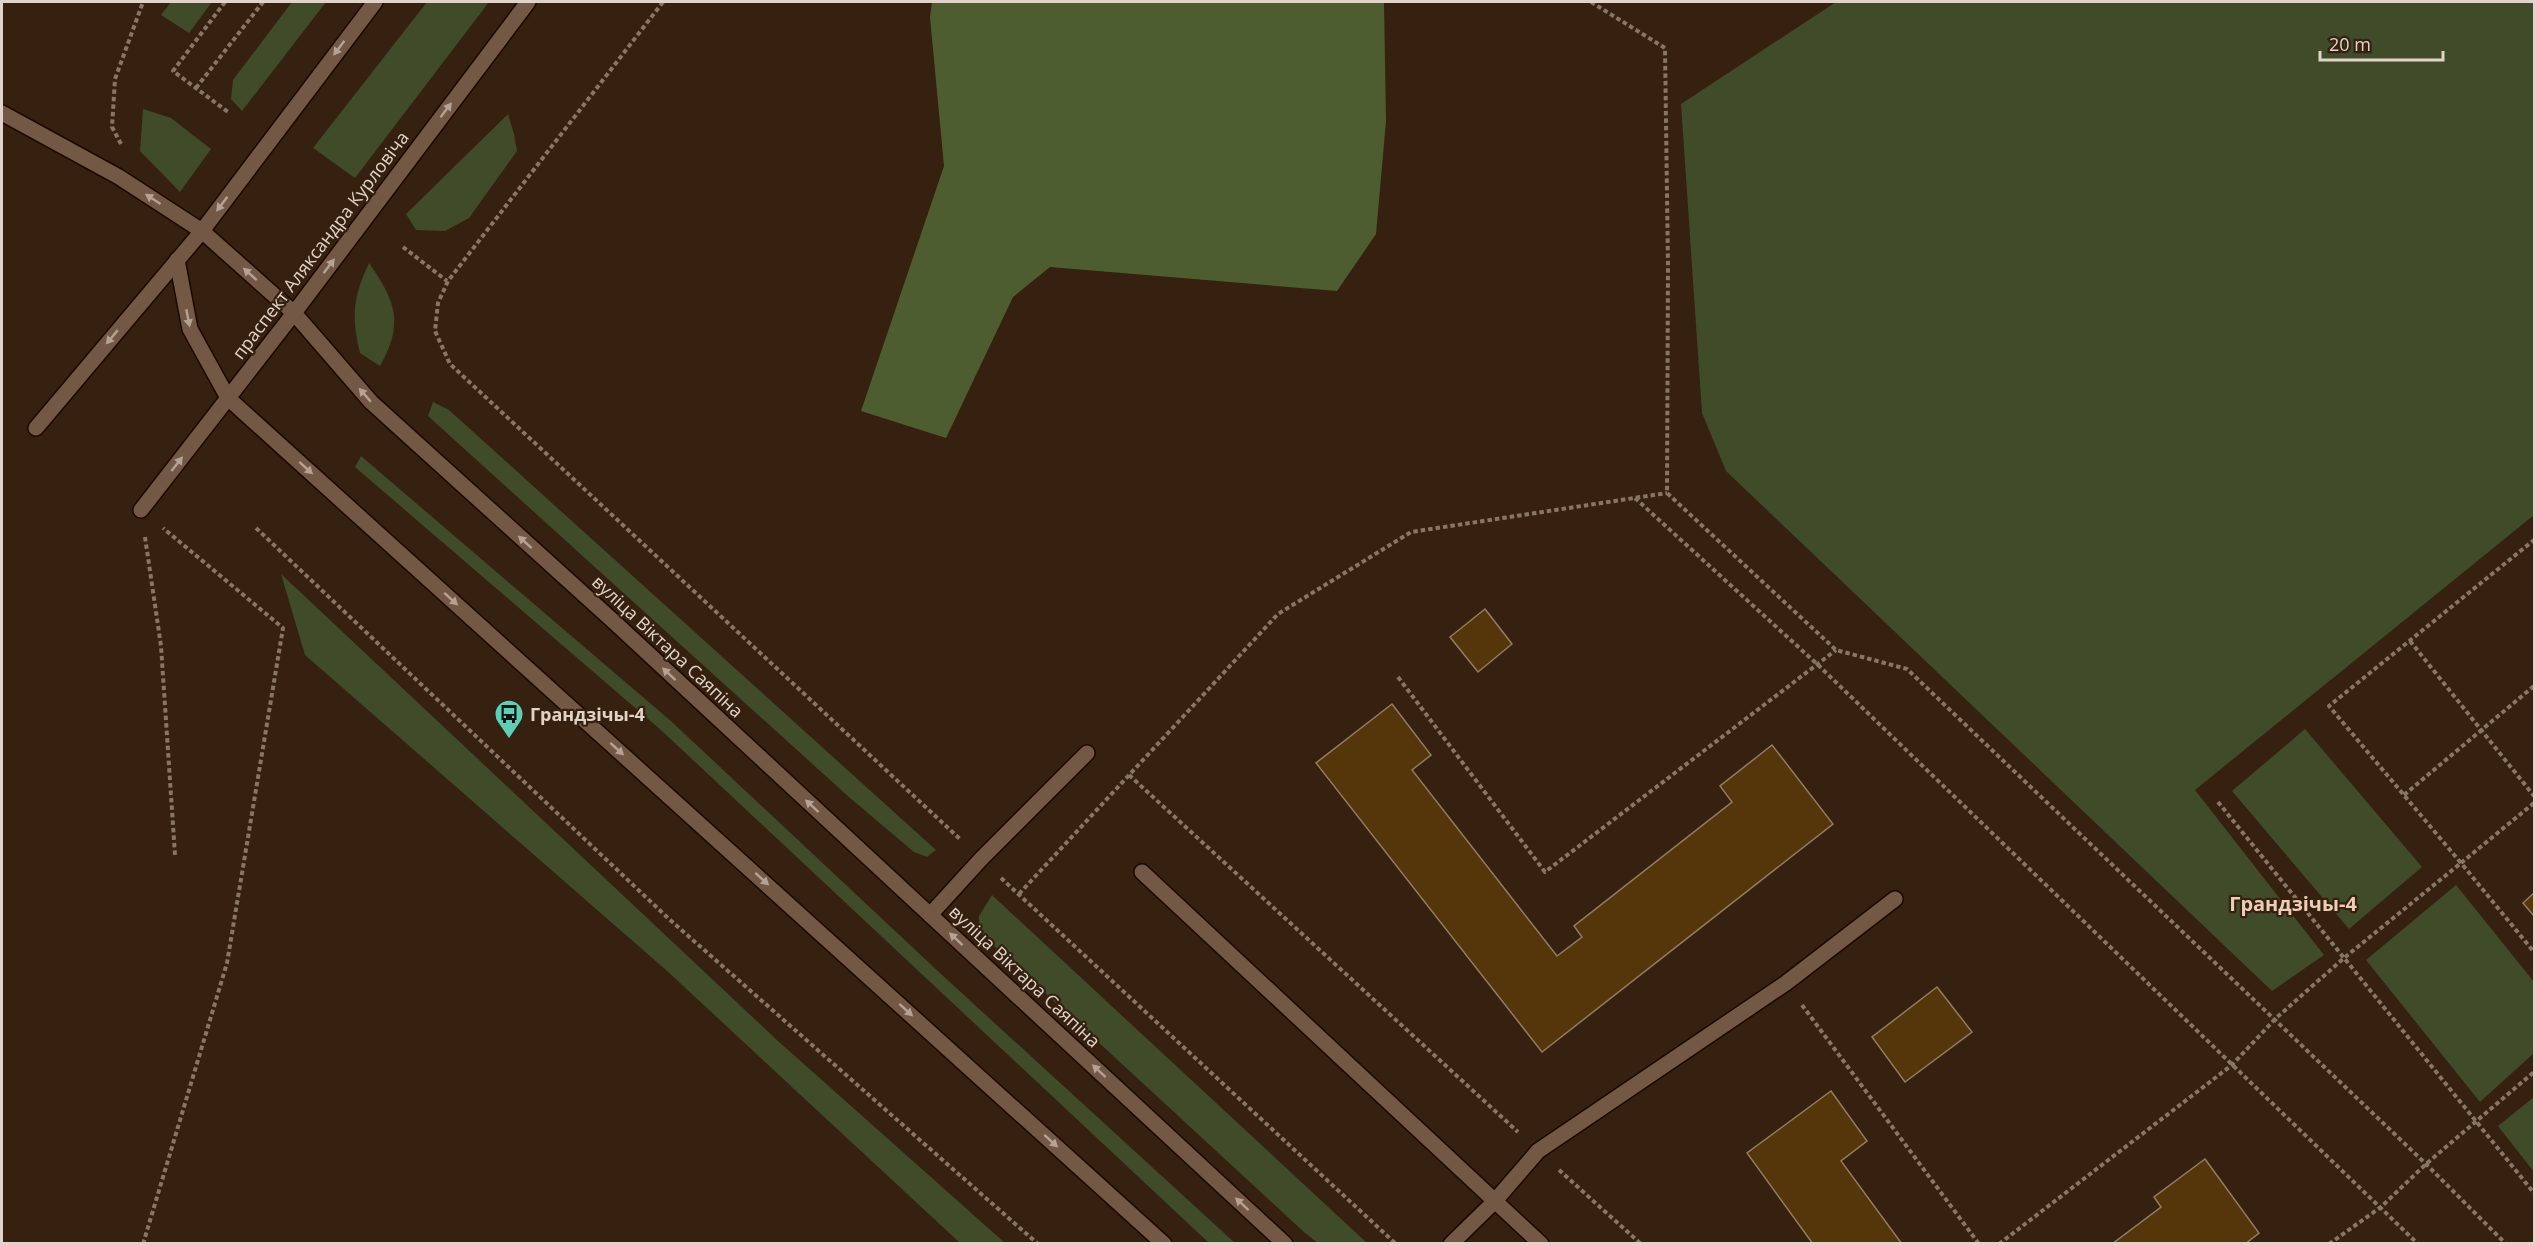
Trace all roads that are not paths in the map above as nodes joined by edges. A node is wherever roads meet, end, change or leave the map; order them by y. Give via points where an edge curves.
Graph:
1 (375, 2) edge
2 (528, 2) edge
3 (2, 113) edge
4 (201, 231) junction
5 (177, 260) junction
6 (294, 313) junction
7 (228, 398) junction
8 (36, 428) dead end
9 (141, 510) road end
10 (1087, 753) dead end
11 (1142, 872) dead end
12 (1895, 899) dead end
13 (930, 915) junction
14 (1494, 1202) junction
15 (1164, 1244) edge
16 (1285, 1244) edge
17 (1451, 1244) edge
18 (1541, 1244) edge

1 -> 4 street
6 -> 2 street, праспект Аляксандра Курловіча
4 -> 3 street, вуліца Віктара Саяпіна via 119,177
4 - 5 street
6 -> 4 street, вуліца Віктара Саяпіна
5 -> 7 street via 190,329
5 -> 8 street
6 - 7 street, праспект Аляксандра Курловіча
13 -> 6 street, вуліца Віктара Саяпіна via 371,402
9 -> 7 street, праспект Аляксандра Курловіча
7 -> 15 street
10 - 13 street
11 - 14 street
12 - 14 street via 1786,983 1538,1151
16 -> 13 street, вуліца Віктара Саяпіна
14 - 17 street
14 - 18 street

